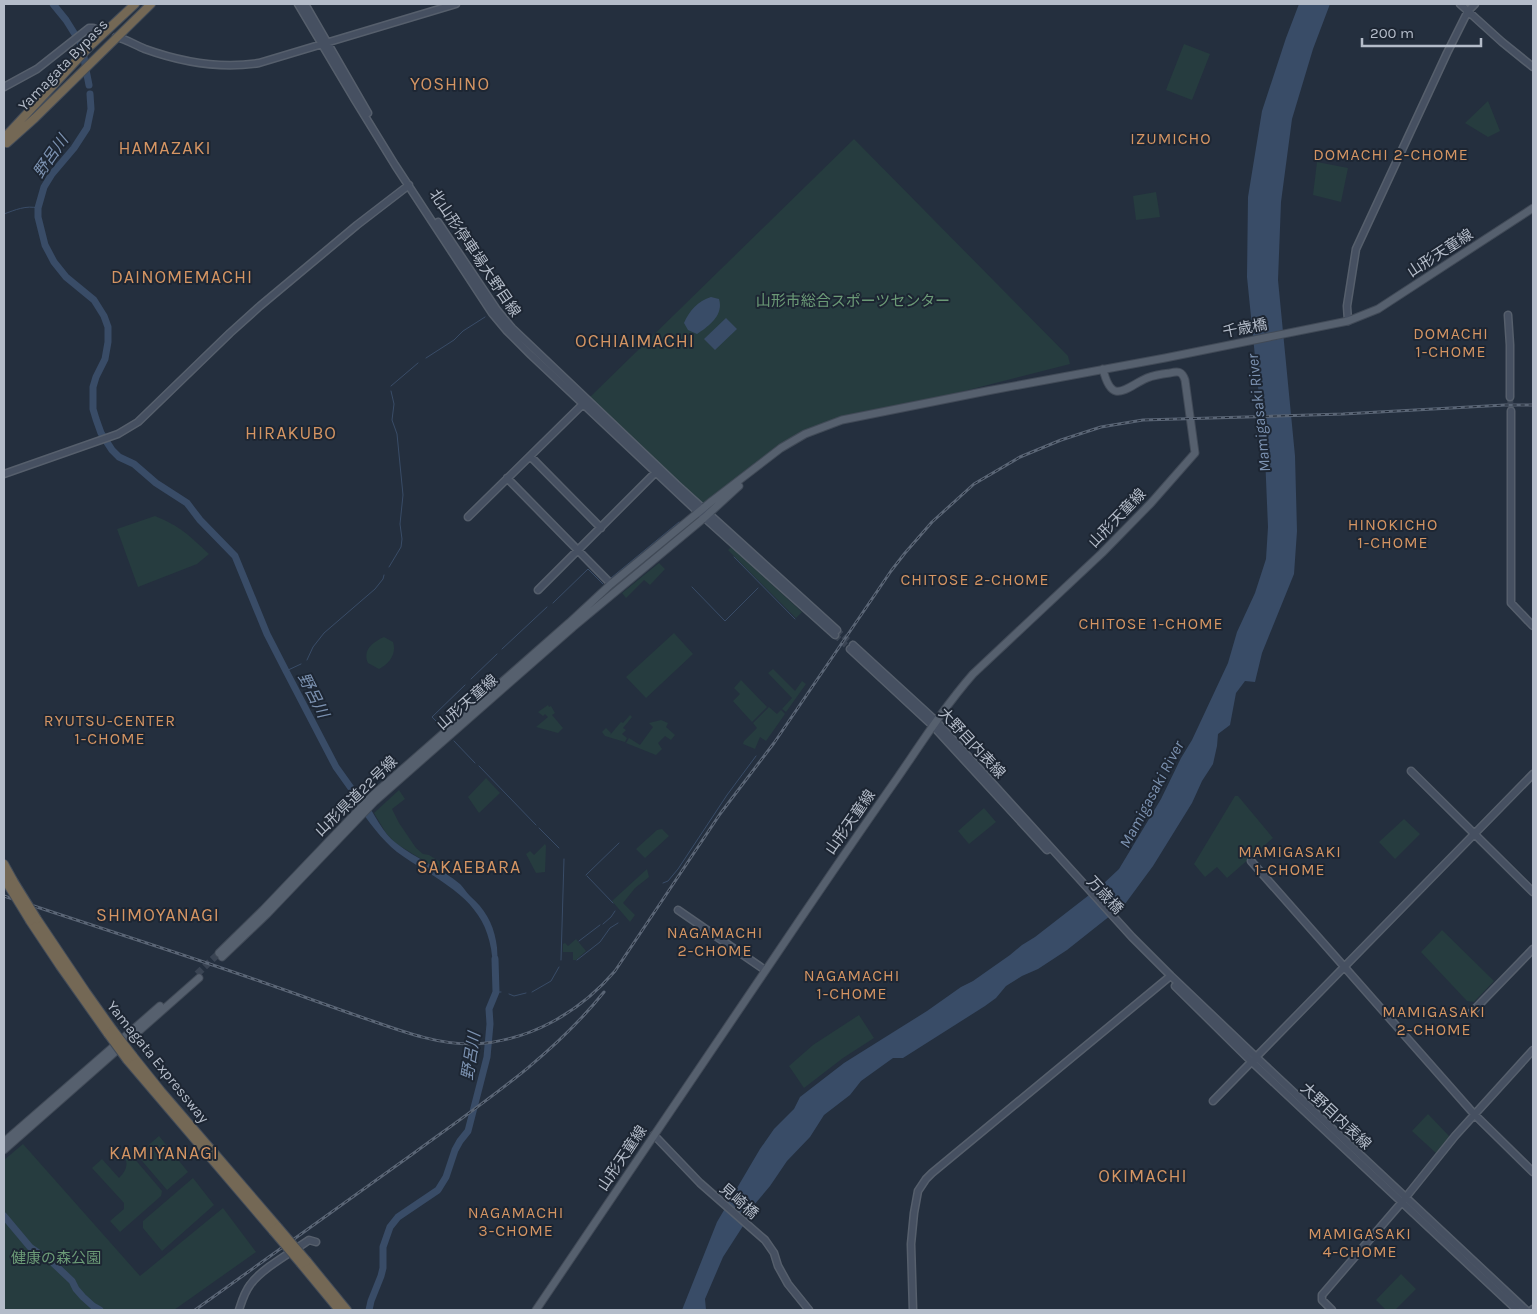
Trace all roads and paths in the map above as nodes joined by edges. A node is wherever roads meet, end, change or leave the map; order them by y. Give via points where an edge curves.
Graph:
1 (129, 4) edge
2 (135, 4) edge
3 (144, 4) edge
4 (151, 4) edge
5 (298, 4) edge
6 (304, 4) edge
7 (456, 4) edge
8 (1460, 4) edge
9 (1475, 4) edge
10 (1468, 11) junction
11 (100, 31) junction
12 (116, 37) junction
13 (325, 44) junction
14 (1533, 67) edge
15 (4, 86) edge
16 (46, 96) junction
17 (5, 142) edge
18 (409, 185) junction
19 (1533, 208) edge
20 (1508, 315) dead end
21 (1348, 321) junction
22 (1329, 325) joint
23 (1165, 358) joint
24 (1101, 370) junction
25 (1510, 397) tunnel mouth
26 (584, 404) junction
27 (1511, 411) tunnel mouth
28 (530, 456) junction
29 (655, 473) junction
30 (4, 474) edge
31 (507, 478) junction
32 (703, 513) junction
33 (468, 517) dead end
34 (601, 528) junction
35 (578, 551) junction
36 (611, 584) junction
37 (538, 590) dead end
38 (1533, 626) edge
39 (836, 632) tunnel mouth
40 (852, 647) tunnel mouth
41 (519, 666) joint
42 (934, 724) junction
43 (1411, 771) dead end
44 (1533, 774) edge
45 (388, 790) joint
46 (373, 799) junction
47 (1476, 833) junction
48 (1251, 861) dead end
49 (4, 864) edge
50 (1064, 866) joint
51 (4, 877) edge
52 (11, 884) junction
53 (1533, 892) edge
54 (678, 910) dead end
55 (1131, 939) junction
56 (1533, 949) edge
57 (221, 955) tunnel mouth
58 (1345, 967) junction
59 (765, 970) junction
60 (1168, 978) junction
61 (1470, 1014) dead end
62 (1533, 1050) edge
63 (1254, 1060) junction
64 (1213, 1101) dead end
65 (1474, 1114) junction
66 (654, 1135) junction
67 (4, 1142) edge
68 (4, 1150) edge
69 (1533, 1172) edge
70 (1403, 1200) junction
71 (316, 1242) dead end
72 (344, 1309) edge
73 (239, 1310) edge
74 (536, 1310) edge
75 (809, 1310) edge
76 (913, 1310) edge
77 (1332, 1310) edge
78 (1517, 1310) edge
79 (1526, 1310) edge

1 - 11 highway
2 - 16 highway, Yamagata Bypass via 89,47
3 - 16 highway, Yamagata Bypass
4 - 12 highway
5 - 13 street
6 - 13 street
7 - 13 street
8 - 10 street
9 - 10 street
10 - 14 street
10 - 21 street via 1364,228 1356,249 1348,297
11 - 15 street via 89,28 37,69
11 - 17 highway via 24,110
12 - 13 street via 179,59 223,66 258,63
12 - 17 highway via 35,118
13 - 18 street, 北山形停車場大野目線 via 355,100
13 - 32 street, 北山形停車場大野目線 via 384,140 497,310
16 - 17 highway, Yamagata Bypass
18 - 26 street, 北山形停車場大野目線 via 492,313
18 - 30 street via 260,306 138,422 118,434
19 - 21 main road, 山形天童線 via 1378,309
20 - 25 street
21 - 22 main road, 山形天童線
22 - 23 main road, 千歳橋
23 - 24 main road, 山形天童線
24 - 32 main road, 山形天童線 via 842,420 789,442
24 - 42 main road, 山形天童線 via 1109,386 1118,391 1147,378 1181,372 1196,453 1102,553 973,674
26 - 28 street
26 - 29 street, 北山形停車場大野目線
27 - 38 street via 1511,603
28 - 31 street
28 - 34 street
29 - 32 street, 北山形停車場大野目線
29 - 34 street
31 - 33 street
31 - 35 street
32 - 36 main road, 山形天童線
32 - 39 street
32 - 45 main road, 山形天童線
34 - 35 street
35 - 36 street
35 - 37 street
36 - 41 main road, 山形天童線
40 - 42 street, 大野目内表線
41 - 46 main road, 山形県道22号線
42 - 50 street, 大野目内表線
42 - 59 main road, 山形天童線
43 - 47 street
44 - 47 street
45 - 46 main road, 山形県道22号線
46 - 57 main road, 山形県道22号線
47 - 53 street
47 - 58 street
48 - 58 street
49 - 52 highway, Yamagata Expressway
50 - 55 street, 万歳橋
51 - 52 highway, Yamagata Expressway
52 - 72 highway, Yamagata Expressway, bridge via 65,974 170,1111
54 - 59 street
55 - 60 street, 大野目内表線
55 - 63 street, 大野目内表線
56 - 61 street
58 - 63 street
58 - 65 street
59 - 66 main road, 山形天童線
60 - 63 street, 大野目内表線
60 - 76 street via 921,1184 912,1228
62 - 65 street
63 - 64 street
63 - 70 street, 大野目内表線
65 - 69 street
65 - 70 street
66 - 74 main road, 山形天童線
66 - 75 street, 見崎橋 via 700,1183 769,1244 788,1284
67 - 68 main road via 198,976
70 - 77 street via 1322,1295 1322,1300
70 - 78 street, 大野目内表線
70 - 79 street, 大野目内表線
71 - 73 street via 309,1240 260,1275 250,1284

